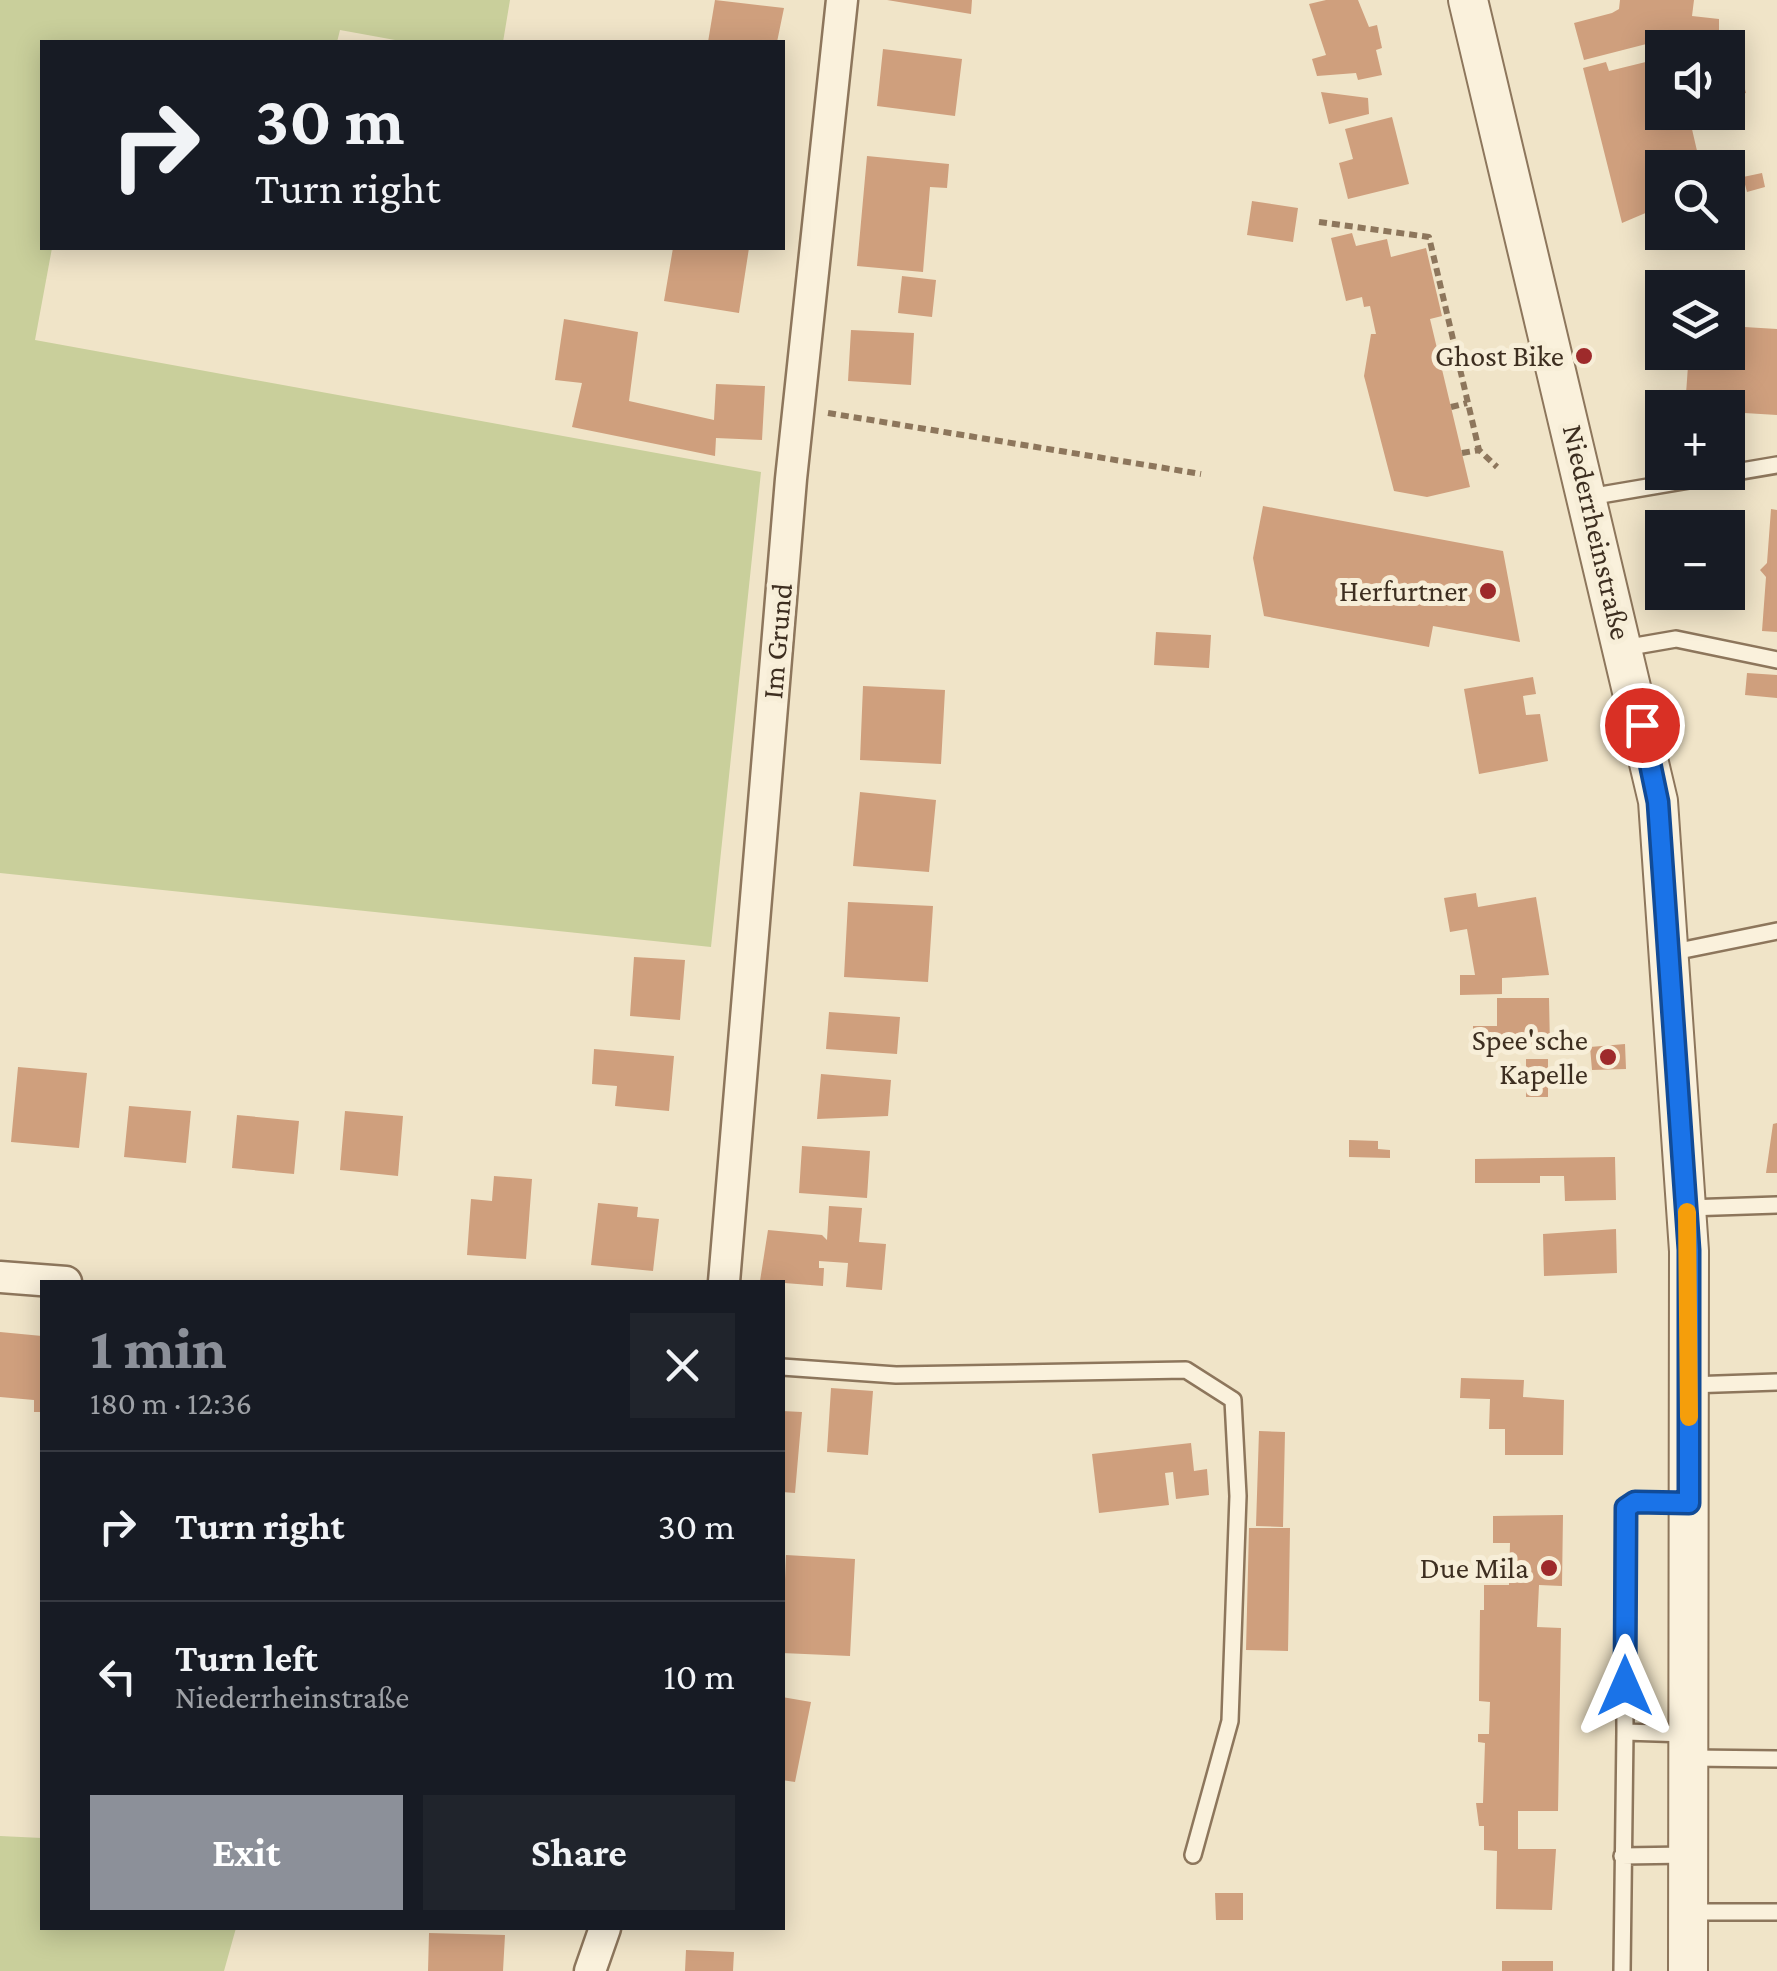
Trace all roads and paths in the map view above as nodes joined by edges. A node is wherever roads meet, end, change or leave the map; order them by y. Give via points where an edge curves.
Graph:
1 (842, 0) edge
2 (1468, 0) edge
3 (1319, 222) dead end
4 (1458, 362) junction
5 (1441, 366) dead end
6 (1467, 403) junction
7 (1451, 407) dead end
8 (798, 408) junction
9 (1478, 450) junction
10 (1462, 454) dead end
11 (1777, 466) edge
12 (1497, 467) dead end
13 (1200, 474) dead end
14 (1589, 497) junction
15 (1624, 648) junction
16 (1777, 660) edge
17 (1777, 931) edge
18 (1669, 952) junction
19 (1777, 1205) edge
20 (1686, 1208) junction
21 (0, 1277) edge
22 (40, 1280) edge
23 (724, 1280) edge
24 (785, 1367) edge
25 (1777, 1382) edge
26 (1689, 1385) junction
27 (1689, 1503) junction
28 (1625, 1732) junction
29 (1688, 1746) junction
30 (1777, 1759) edge
31 (1688, 1854) junction
32 (1193, 1856) dead end
33 (1622, 1856) junction
34 (1688, 1912) junction
35 (1777, 1912) edge
36 (603, 1930) edge
37 (590, 1971) edge
38 (1622, 1971) edge
39 (1688, 1971) edge

1 - 8 street, Im Grund
2 - 14 street, Niederrheinstraße
3 - 4 path via 1429,237
4 - 5 path
4 - 6 path
6 - 7 path
6 - 9 path
8 - 13 path
8 - 23 street, Im Grund
9 - 10 path
9 - 12 path
11 - 14 lane
14 - 15 street, Niederrheinstraße
15 - 16 lane via 1676,639
15 - 18 street, Niederrheinstraße via 1658,802
17 - 18 lane
18 - 20 street, Niederrheinstraße
19 - 20 lane
20 - 26 street, Niederrheinstraße
21 - 22 street
24 - 32 lane via 896,1375 1186,1370 1232,1400 1238,1496 1230,1721
25 - 26 lane
26 - 27 street, Niederrheinstraße
27 - 28 lane via 1635,1502 1626,1508
27 - 29 street, Niederrheinstraße
28 - 29 lane
28 - 33 lane
29 - 30 lane
29 - 31 street, Niederrheinstraße
31 - 33 lane
31 - 34 street, Niederrheinstraße
33 - 38 lane
34 - 35 lane
34 - 39 street, Niederrheinstraße
36 - 37 street

